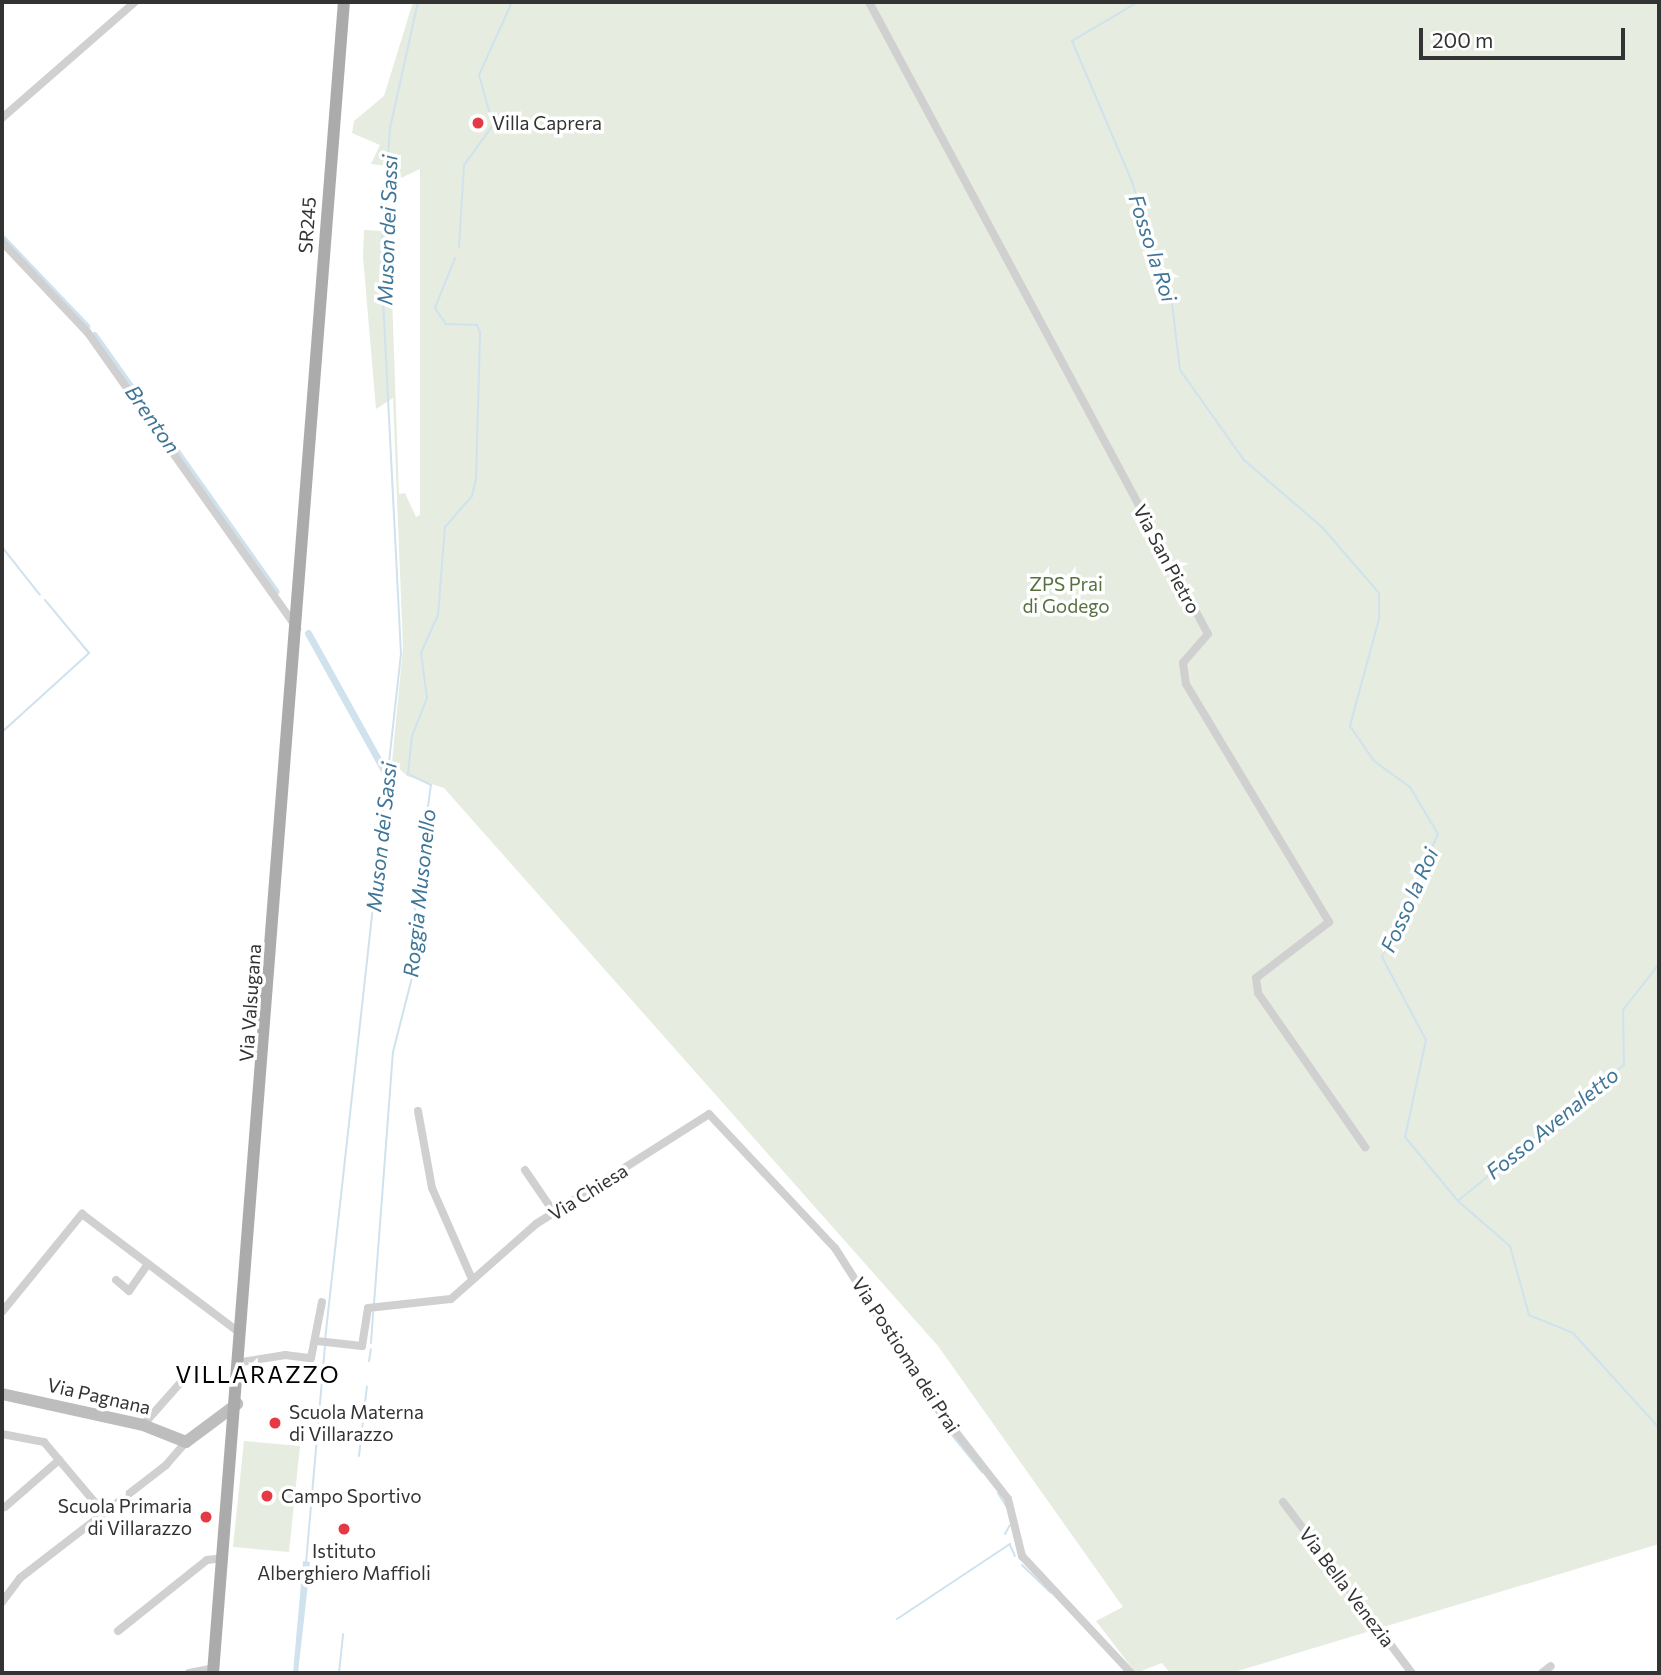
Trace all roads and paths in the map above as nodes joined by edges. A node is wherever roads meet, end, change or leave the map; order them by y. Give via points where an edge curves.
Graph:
1 (135, 2) edge
2 (344, 2) edge
3 (869, 2) edge
4 (2, 118) edge
5 (2, 242) edge
6 (310, 452) joint
7 (297, 628) junction
8 (418, 1111) dead end
9 (709, 1114) joint
10 (1365, 1147) dead end
11 (525, 1170) dead end
12 (555, 1214) junction
13 (148, 1264) junction
14 (472, 1279) junction
15 (116, 1280) dead end
16 (322, 1302) dead end
17 (2, 1312) edge
18 (243, 1335) junction
19 (325, 1341) junction
20 (242, 1362) junction
21 (181, 1382) dead end
22 (2, 1394) edge
23 (237, 1404) junction
24 (143, 1425) junction
25 (2, 1434) edge
26 (186, 1442) junction
27 (59, 1460) junction
28 (1283, 1502) dead end
29 (5, 1507) dead end
30 (103, 1512) junction
31 (224, 1558) junction
32 (2, 1602) edge
33 (118, 1631) dead end
34 (1551, 1666) dead end
35 (214, 1670) edge
36 (189, 1673) edge
37 (1130, 1673) edge
38 (1412, 1673) edge
39 (1542, 1673) edge

1 - 4 street
2 - 6 main road, SR245 / SR245
3 - 10 street, Via San Pietro via 1208,634 1183,663 1186,684 1329,922 1256,978 1258,993
5 - 7 street via 88,333
6 - 7 main road, Via Valsugana / SR245
7 - 18 main road, Via Valsugana / SR245
8 - 14 street via 432,1188
9 - 12 street, Via Chiesa
9 - 37 street, Via Postioma dei Prai via 835,1248 937,1408 1008,1499 1022,1556
11 - 12 street
12 - 14 street, Via Chiesa
13 - 15 street via 129,1290
13 - 17 street via 79,1215
13 - 18 street
14 - 19 street, Via Chiesa via 443,1302 370,1307 362,1346
16 - 19 street
18 - 20 main road, Via Valsugana / SR245
19 - 20 street via 311,1359 285,1355
20 - 23 main road, Via Valsugana / SR245
21 - 24 street
22 - 24 street, Via Pagnana
23 - 26 street
23 - 31 main road, Via Valsugana / SR245
24 - 26 street, Via Pagnana
25 - 27 street via 44,1442
26 - 30 street
27 - 29 street
27 - 30 street
28 - 38 street, Via Bella Venezia
30 - 32 street via 20,1578
31 - 33 street via 207,1560
31 - 35 main road, Via Valsugana / SR245
34 - 39 street
35 - 36 street, Via Valsugana

